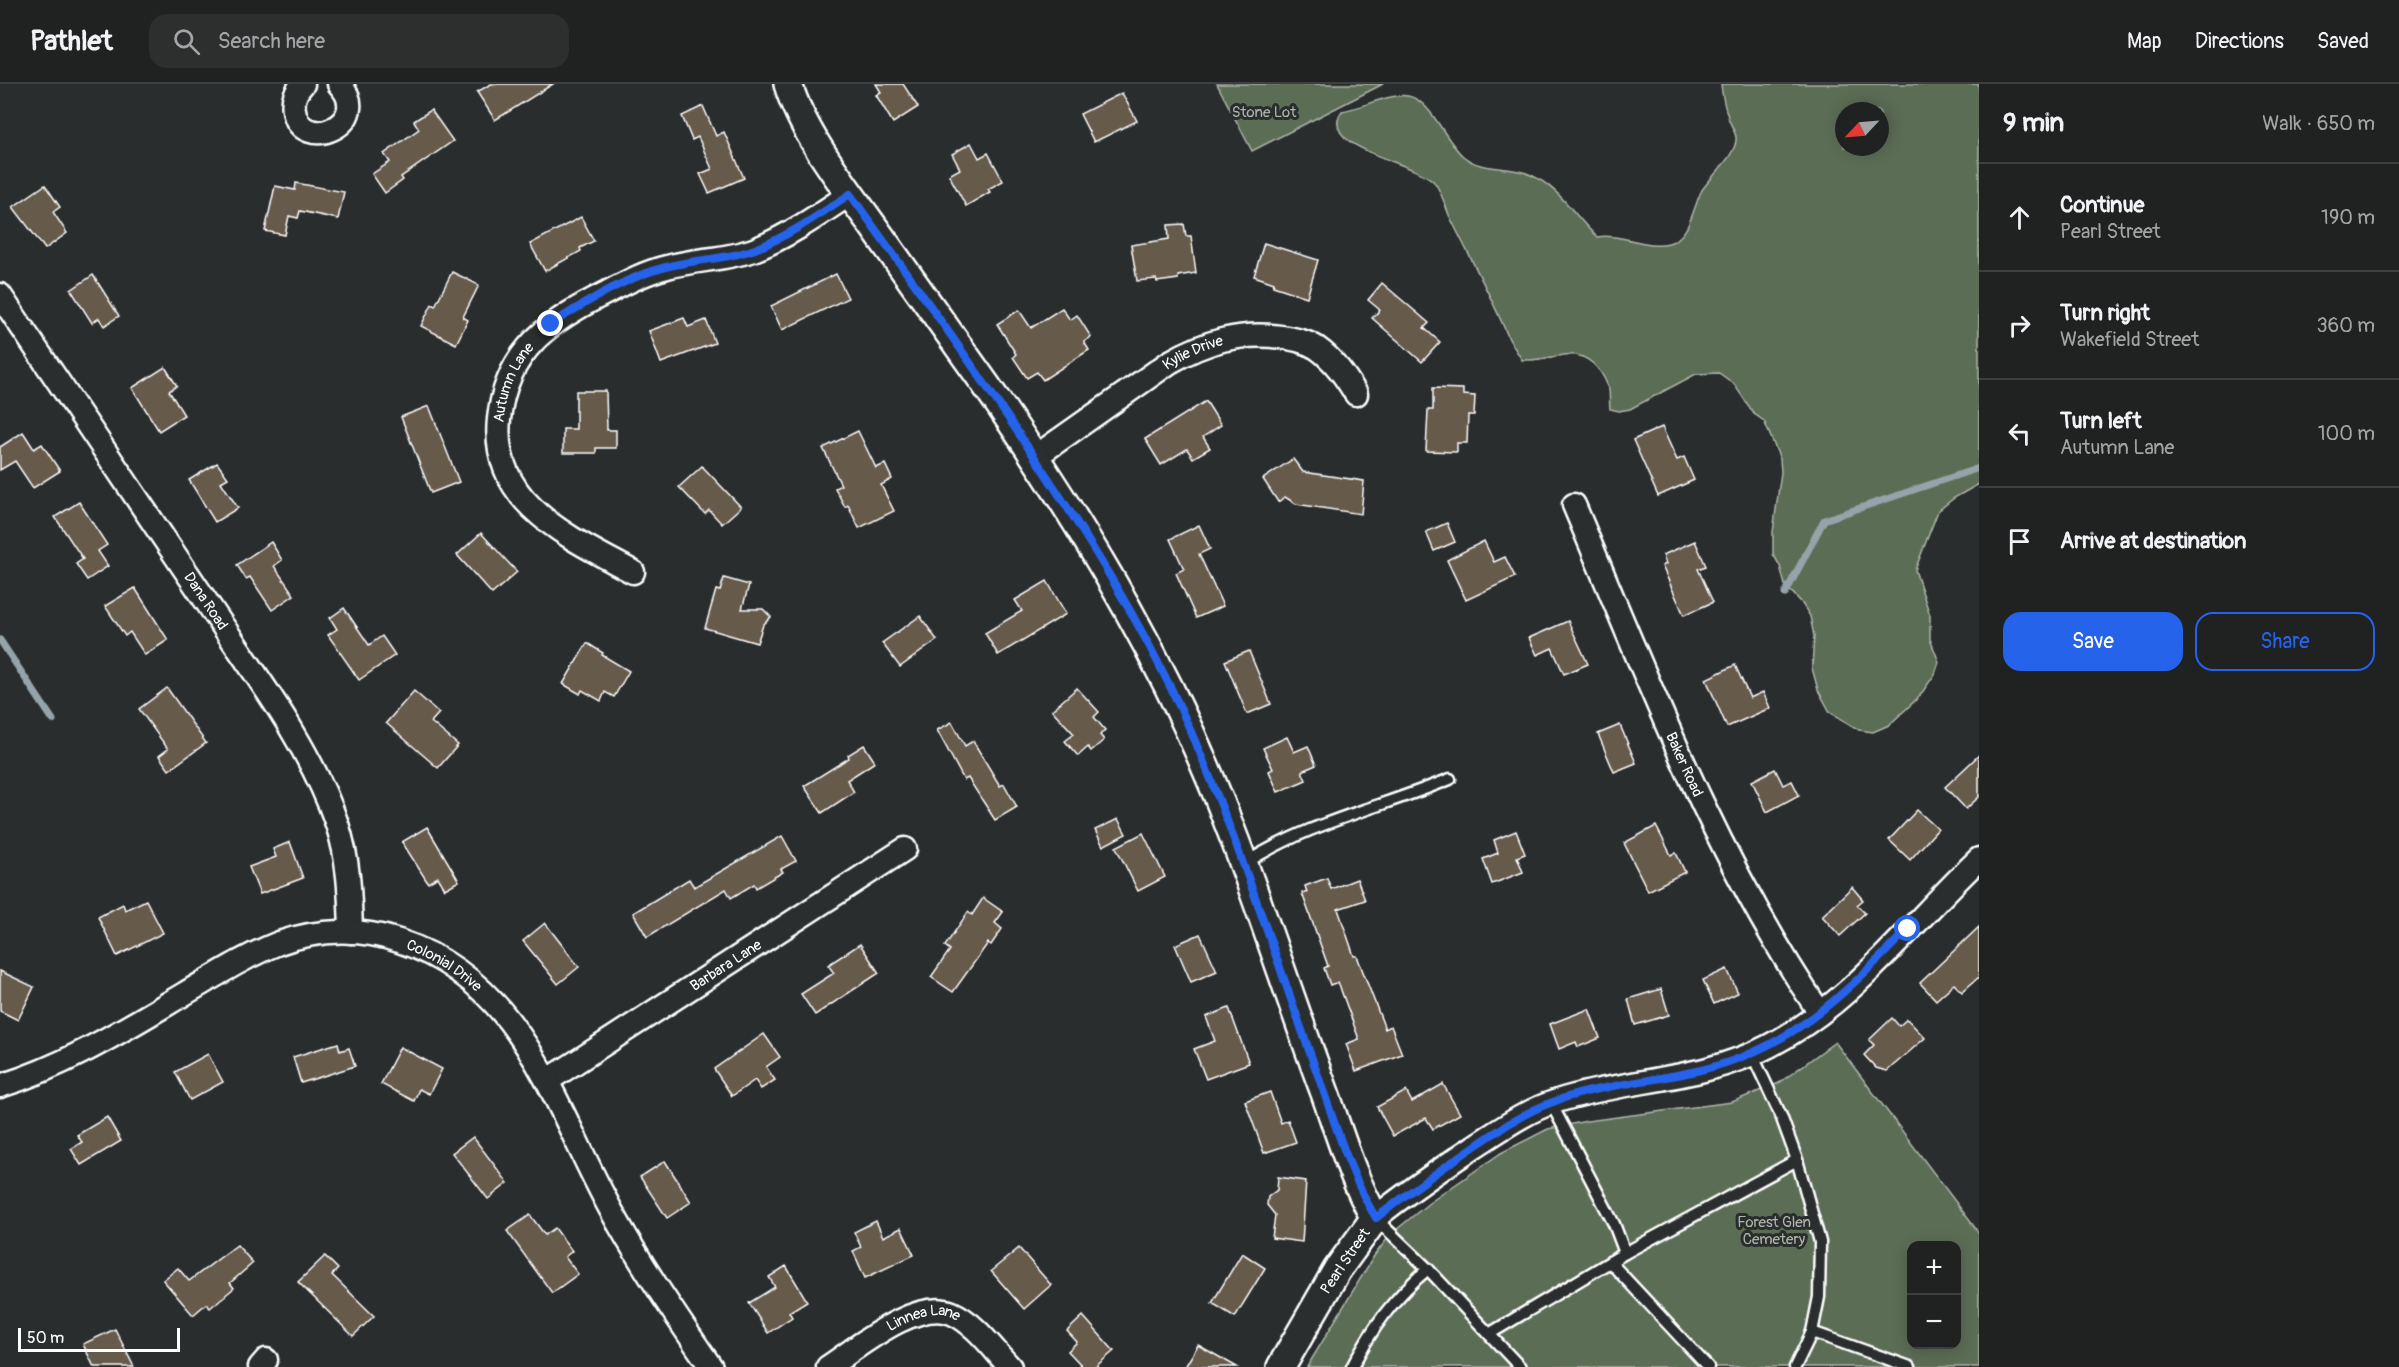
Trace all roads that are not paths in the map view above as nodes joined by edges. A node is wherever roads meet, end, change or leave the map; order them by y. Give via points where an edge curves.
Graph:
1 (303, 84) edge
2 (788, 84) edge
3 (346, 86) edge
4 (850, 194) junction
5 (0, 295) edge
6 (1356, 394) dead end
7 (1035, 457) junction
8 (1574, 505) dead end
9 (633, 572) dead end
10 (1450, 780) dead end
11 (905, 849) dead end
12 (1979, 858) edge
13 (1244, 864) junction
14 (351, 932) junction
15 (1820, 1013) junction
16 (1752, 1054) junction
17 (548, 1081) junction
18 (0, 1086) edge
19 (1551, 1103) junction
20 (1797, 1160) junction
21 (1376, 1218) junction
22 (1625, 1253) junction
23 (1610, 1262) junction
24 (1428, 1269) junction
25 (1812, 1332) junction
26 (1489, 1334) junction
27 (711, 1367) edge
28 (828, 1367) edge
29 (1010, 1367) edge
30 (1281, 1367) edge
31 (1352, 1367) edge
32 (1520, 1367) edge
33 (1708, 1367) edge
34 (1795, 1367) edge
35 (1910, 1367) edge

1 - 3 street via 294,98 295,115 306,128 318,132 335,128 344,119
2 - 4 street via 805,124
4 - 7 street
4 - 9 street, Autumn Lane via 757,248 664,267 589,301 542,332 513,369 503,393 498,426 504,462 515,487 549,523
5 - 14 street, Dana Road via 268,693 314,770 346,854
6 - 7 street, Kylie Drive via 1335,363 1303,341 1254,335 1222,339 1170,362
7 - 13 street via 1143,634 1191,732
8 - 15 street, Baker Road via 1696,792 1782,954
10 - 13 lane via 1320,824
11 - 17 street, Barbara Lane
12 - 15 street, Pearl Street
13 - 21 street via 1335,1122
14 - 17 street, Colonial Drive via 419,947 462,973 500,1007
14 - 18 street, Colonial Drive via 316,933 262,951 67,1060
15 - 16 street, Pearl Street
16 - 19 street, Pearl Street via 1693,1072
16 - 20 lane
17 - 27 street, Colonial Drive via 611,1210
19 - 21 street, Pearl Street via 1484,1140
19 - 22 lane
20 - 22 lane
20 - 25 lane via 1820,1242 1819,1297
21 - 24 lane
21 - 30 street, Pearl Street via 1337,1270
22 - 23 lane
23 - 26 lane
23 - 33 lane
24 - 26 lane
24 - 31 lane via 1404,1289
25 - 34 lane
25 - 35 lane
26 - 32 lane
28 - 29 street, Linnea Lane via 892,1325 918,1313 938,1310 959,1317

